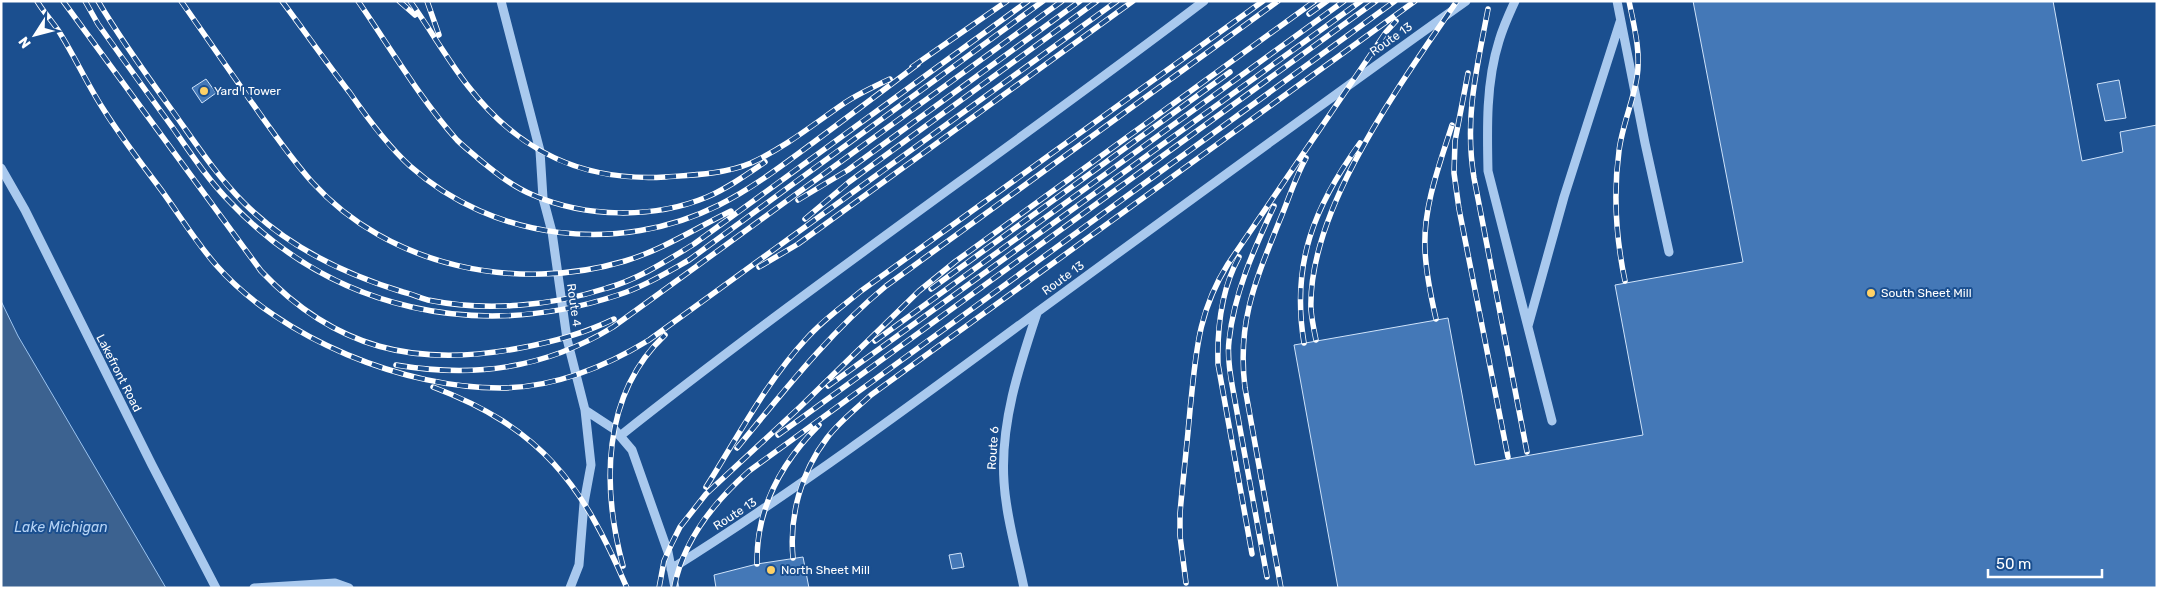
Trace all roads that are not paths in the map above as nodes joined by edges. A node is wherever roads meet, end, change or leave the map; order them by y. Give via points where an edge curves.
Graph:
1 (501, 1) edge
2 (1204, 1) edge
3 (1466, 1) edge
4 (1514, 1) edge
5 (1617, 1) edge
6 (1620, 22) junction
7 (1, 168) edge
8 (1669, 252) dead end
9 (1037, 313) junction
10 (1528, 327) junction
11 (585, 410) junction
12 (1552, 420) dead end
13 (620, 436) junction
14 (671, 570) junction
15 (216, 588) edge
16 (254, 588) edge
17 (349, 588) edge
18 (570, 588) edge
19 (675, 588) edge
20 (1024, 588) edge

1 - 11 street, Route 4 via 540,151 543,198 552,232 567,339
2 - 13 street via 703,370
3 - 9 street, Route 13
4 - 10 street via 1499,41 1492,80 1488,171
5 - 6 street
6 - 8 street
6 - 10 street via 1567,188
7 - 15 street, Lakefront Road
9 - 14 street, Route 13 via 810,478
9 - 20 street, Route 6 via 1010,403 1004,457 1008,510
10 - 12 street
11 - 13 street
11 - 18 street, Route 4 via 591,465 584,502 579,566
13 - 14 street via 632,450 668,552
14 - 19 street
16 - 17 street via 334,584

